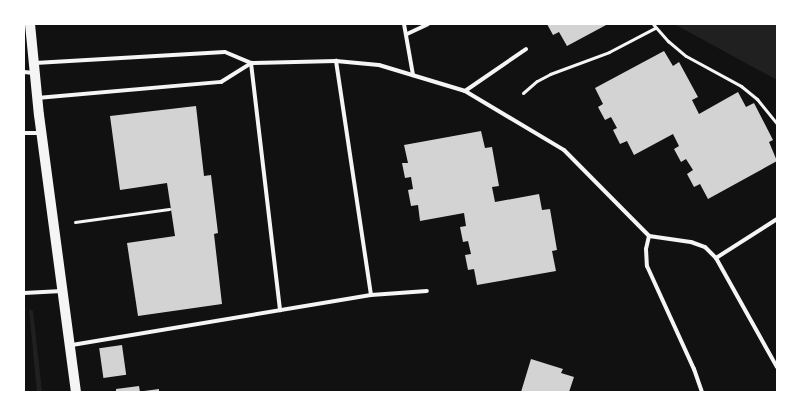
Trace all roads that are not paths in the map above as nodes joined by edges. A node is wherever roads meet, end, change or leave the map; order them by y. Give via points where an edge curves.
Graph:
1 (30, 24) edge
2 (404, 24) edge
3 (428, 24) edge
4 (407, 34) junction
5 (526, 49) dead end
6 (336, 61) junction
7 (251, 63) junction
8 (30, 70) edge
9 (412, 75) junction
10 (465, 91) junction
11 (38, 98) junction
12 (24, 132) edge
13 (41, 133) junction
14 (777, 219) edge
15 (649, 236) junction
16 (716, 258) junction
17 (62, 290) junction
18 (427, 291) dead end
19 (24, 293) edge
20 (371, 295) junction
21 (280, 310) junction
22 (70, 346) junction
23 (777, 367) edge
24 (76, 392) edge
25 (702, 392) edge

1 - 8 main road
2 - 4 lane
3 - 4 lane
4 - 9 lane
5 - 10 lane
6 - 7 lane
6 - 9 lane via 379,64
6 - 20 lane
7 - 8 lane via 225,52
7 - 11 lane via 221,82
7 - 21 lane
8 - 11 main road
9 - 10 lane
10 - 15 lane via 564,150
11 - 13 main road
12 - 13 lane
13 - 17 main road
14 - 16 lane
15 - 16 lane via 692,242 705,247
15 - 25 lane via 647,266
16 - 23 lane
17 - 19 lane
17 - 22 main road
18 - 20 lane
20 - 21 lane
21 - 22 lane
22 - 24 main road

